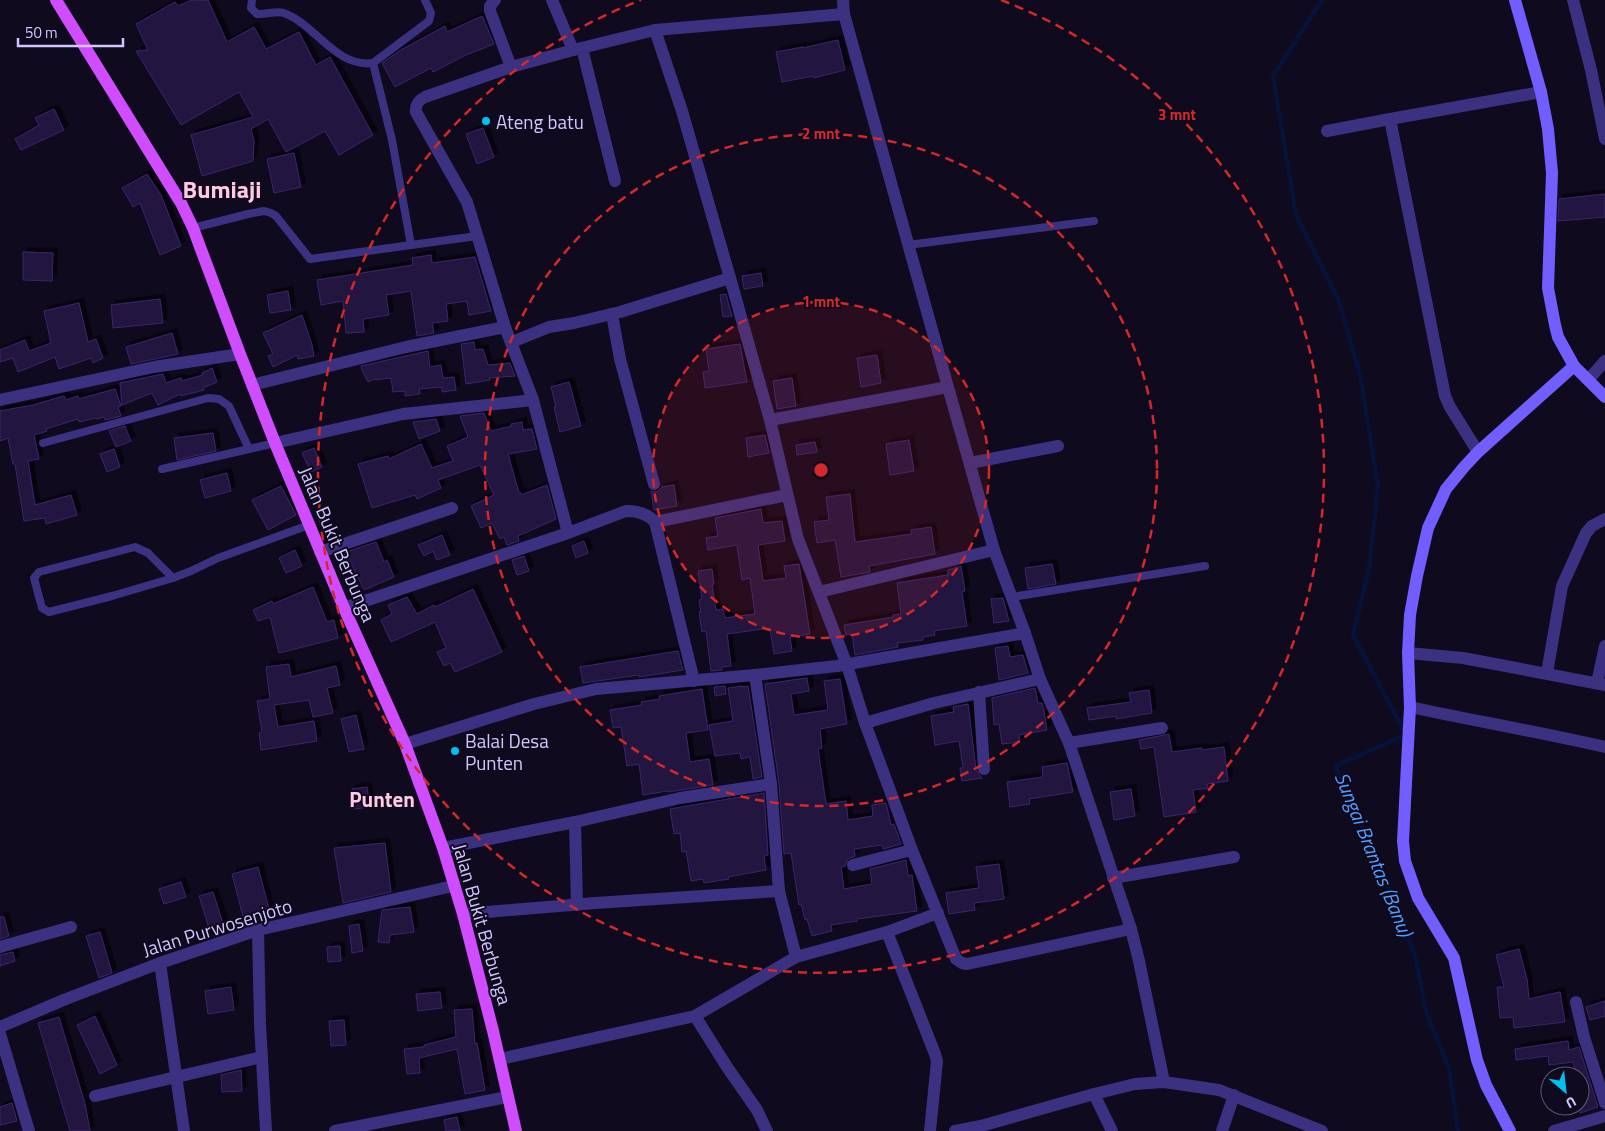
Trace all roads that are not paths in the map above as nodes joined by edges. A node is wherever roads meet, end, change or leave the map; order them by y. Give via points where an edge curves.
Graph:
1 (56, 0) edge
2 (252, 0) edge
3 (425, 0) edge
4 (495, 0) edge
5 (552, 0) edge
6 (843, 0) edge
7 (1515, 0) edge
8 (1573, 0) edge
9 (844, 14) junction
10 (655, 30) junction
11 (577, 49) junction
12 (373, 63) junction
13 (511, 67) junction
14 (1542, 92) junction
15 (1390, 119) junction
16 (1328, 131) dead end
17 (1605, 139) edge
18 (615, 181) dead end
19 (1094, 221) dead end
20 (193, 228) junction
21 (477, 236) junction
22 (411, 245) junction
23 (908, 245) junction
24 (730, 278) junction
25 (612, 314) junction
26 (505, 327) junction
27 (512, 342) junction
28 (240, 354) junction
29 (1605, 361) edge
30 (1574, 366) junction
31 (1588, 380) junction
32 (252, 384) junction
33 (948, 388) junction
34 (1605, 397) edge
35 (0, 400) edge
36 (533, 400) junction
37 (770, 420) junction
38 (42, 442) dead end
39 (275, 443) junction
40 (1058, 446) dead end
41 (249, 449) junction
42 (1478, 452) junction
43 (970, 463) junction
44 (162, 469) dead end
45 (654, 484) dead end
46 (788, 495) junction
47 (452, 508) dead end
48 (1605, 519) edge
49 (655, 522) junction
50 (309, 525) junction
51 (568, 533) junction
52 (994, 550) junction
53 (320, 552) junction
54 (1205, 566) dead end
55 (173, 578) junction
56 (819, 592) junction
57 (1012, 597) junction
58 (344, 608) junction
59 (1025, 633) junction
60 (1605, 646) edge
61 (1408, 653) junction
62 (847, 665) junction
63 (1547, 673) junction
64 (755, 675) junction
65 (1040, 679) junction
66 (694, 680) junction
67 (1601, 684) edge
68 (979, 692) junction
69 (1410, 707) junction
70 (865, 723) junction
71 (1162, 728) dead end
72 (1069, 743) junction
73 (405, 744) junction
74 (1605, 747) edge
75 (984, 769) dead end
76 (771, 784) junction
77 (575, 822) junction
78 (443, 848) junction
79 (912, 850) junction
80 (1234, 857) dead end
81 (854, 866) dead end
82 (1113, 878) junction
83 (453, 886) junction
84 (779, 891) junction
85 (577, 905) junction
86 (938, 913) junction
87 (463, 914) junction
88 (71, 927) dead end
89 (1131, 929) junction
90 (258, 930) junction
91 (887, 932) junction
92 (0, 947) edge
93 (796, 957) junction
94 (160, 963) junction
95 (1576, 1002) dead end
96 (695, 1016) junction
97 (0, 1027) edge
98 (0, 1034) edge
99 (262, 1057) junction
100 (500, 1058) junction
101 (176, 1076) junction
102 (1164, 1082) junction
103 (1094, 1094) junction
104 (96, 1096) dead end
105 (1234, 1096) junction
106 (507, 1097) junction
107 (1605, 1103) edge
108 (1605, 1116) edge
109 (1005, 1123) edge
110 (378, 1127) edge
111 (29, 1131) edge
112 (184, 1131) edge
113 (266, 1131) edge
114 (335, 1131) edge
115 (516, 1131) edge
116 (767, 1131) edge
117 (930, 1131) edge
118 (955, 1131) edge
119 (1112, 1131) edge
120 (1222, 1131) edge
121 (1322, 1131) edge
122 (1510, 1131) edge
123 (1554, 1131) edge

1 - 20 main road, Jalan Bukit Berbunga via 181,203
2 - 12 lane via 251,8 257,14 283,13 302,22 348,59 362,64
3 - 12 lane via 429,21
4 - 13 street via 490,11
5 - 11 street
6 - 9 street
7 - 14 street
8 - 17 street
9 - 10 street
9 - 23 street
10 - 11 street
10 - 24 street
11 - 13 street
11 - 18 street
12 - 22 lane via 392,140
13 - 21 street via 425,97 416,107 460,187
14 - 15 street
14 - 30 street via 1552,174 1548,288 1558,337
15 - 16 street
15 - 42 street via 1446,396
19 - 23 lane
20 - 22 lane via 264,211 276,216 310,259
20 - 28 main road, Jalan Bukit Berbunga
21 - 22 lane
21 - 26 street
23 - 33 street
24 - 25 street
24 - 37 street
25 - 27 street via 549,327
25 - 45 street via 620,359
26 - 27 street
26 - 32 street
27 - 36 street
28 - 32 main road, Jalan Bukit Berbunga
28 - 35 street via 154,366
29 - 31 street
30 - 31 street
30 - 42 street
31 - 34 street
32 - 39 main road, Jalan Bukit Berbunga
33 - 37 street
33 - 43 street
36 - 39 street via 403,414
36 - 51 street
37 - 46 street
38 - 41 lane via 208,398 219,399 229,406
39 - 41 lane
39 - 50 main road, Jalan Bukit Berbunga
40 - 43 street
41 - 44 lane
42 - 61 street via 1446,489 1428,528 1416,576
43 - 52 street
46 - 49 street
46 - 56 street via 798,540
47 - 53 street
48 - 63 street via 1586,533 1562,586
49 - 51 street via 641,513 626,511
49 - 66 street
50 - 53 main road, Jalan Bukit Berbunga
50 - 55 lane
51 - 58 street
52 - 56 street
52 - 57 street
53 - 58 main road, Jalan Bukit Berbunga
54 - 57 lane
55 - 55 lane via 47,612 42,608 34,578 39,572 135,546 148,552
56 - 62 street
57 - 59 street
58 - 73 main road, Jalan Bukit Berbunga
59 - 62 street
59 - 65 street
60 - 67 street
61 - 63 street via 1463,658
61 - 69 street
62 - 64 street
62 - 70 street
63 - 67 street
64 - 66 street
64 - 76 street
65 - 68 street
65 - 72 street
66 - 73 street via 596,689 534,704
68 - 70 street
68 - 75 street
69 - 74 street
69 - 122 street via 1404,861 1418,898 1452,952 1477,1060
70 - 79 street
71 - 72 street
72 - 82 street
73 - 78 main road, Jalan Bukit Berbunga
76 - 77 street via 680,798
76 - 84 street
77 - 78 street
77 - 85 street
78 - 83 main road, Jalan Bukit Berbunga
79 - 81 street
79 - 86 street
80 - 82 street
82 - 89 street
83 - 87 main road, Jalan Bukit Berbunga
83 - 90 street, Jalan Purwosenjoto
84 - 85 street
84 - 93 street
85 - 87 street
86 - 89 street via 956,959 964,964
86 - 91 street
87 - 100 main road, Jalan Bukit Berbunga
88 - 92 street
89 - 102 street
90 - 94 street, Jalan Purwosenjoto
90 - 99 street
91 - 93 street
91 - 117 street via 937,1061
93 - 96 street
94 - 97 street, Jalan Purwosenjoto
94 - 101 street
95 - 107 street
96 - 100 street
96 - 116 street via 757,1110
98 - 111 street
99 - 101 street
99 - 113 street
100 - 106 main road, Jalan Bukit Berbunga
101 - 104 street
101 - 112 street
102 - 103 street via 1136,1084
102 - 105 street via 1219,1090
103 - 109 street
103 - 119 street
105 - 120 street
105 - 121 street
106 - 110 street
106 - 115 main road, Jalan Bukit Berbunga
108 - 123 street
109 - 118 street
110 - 114 street

